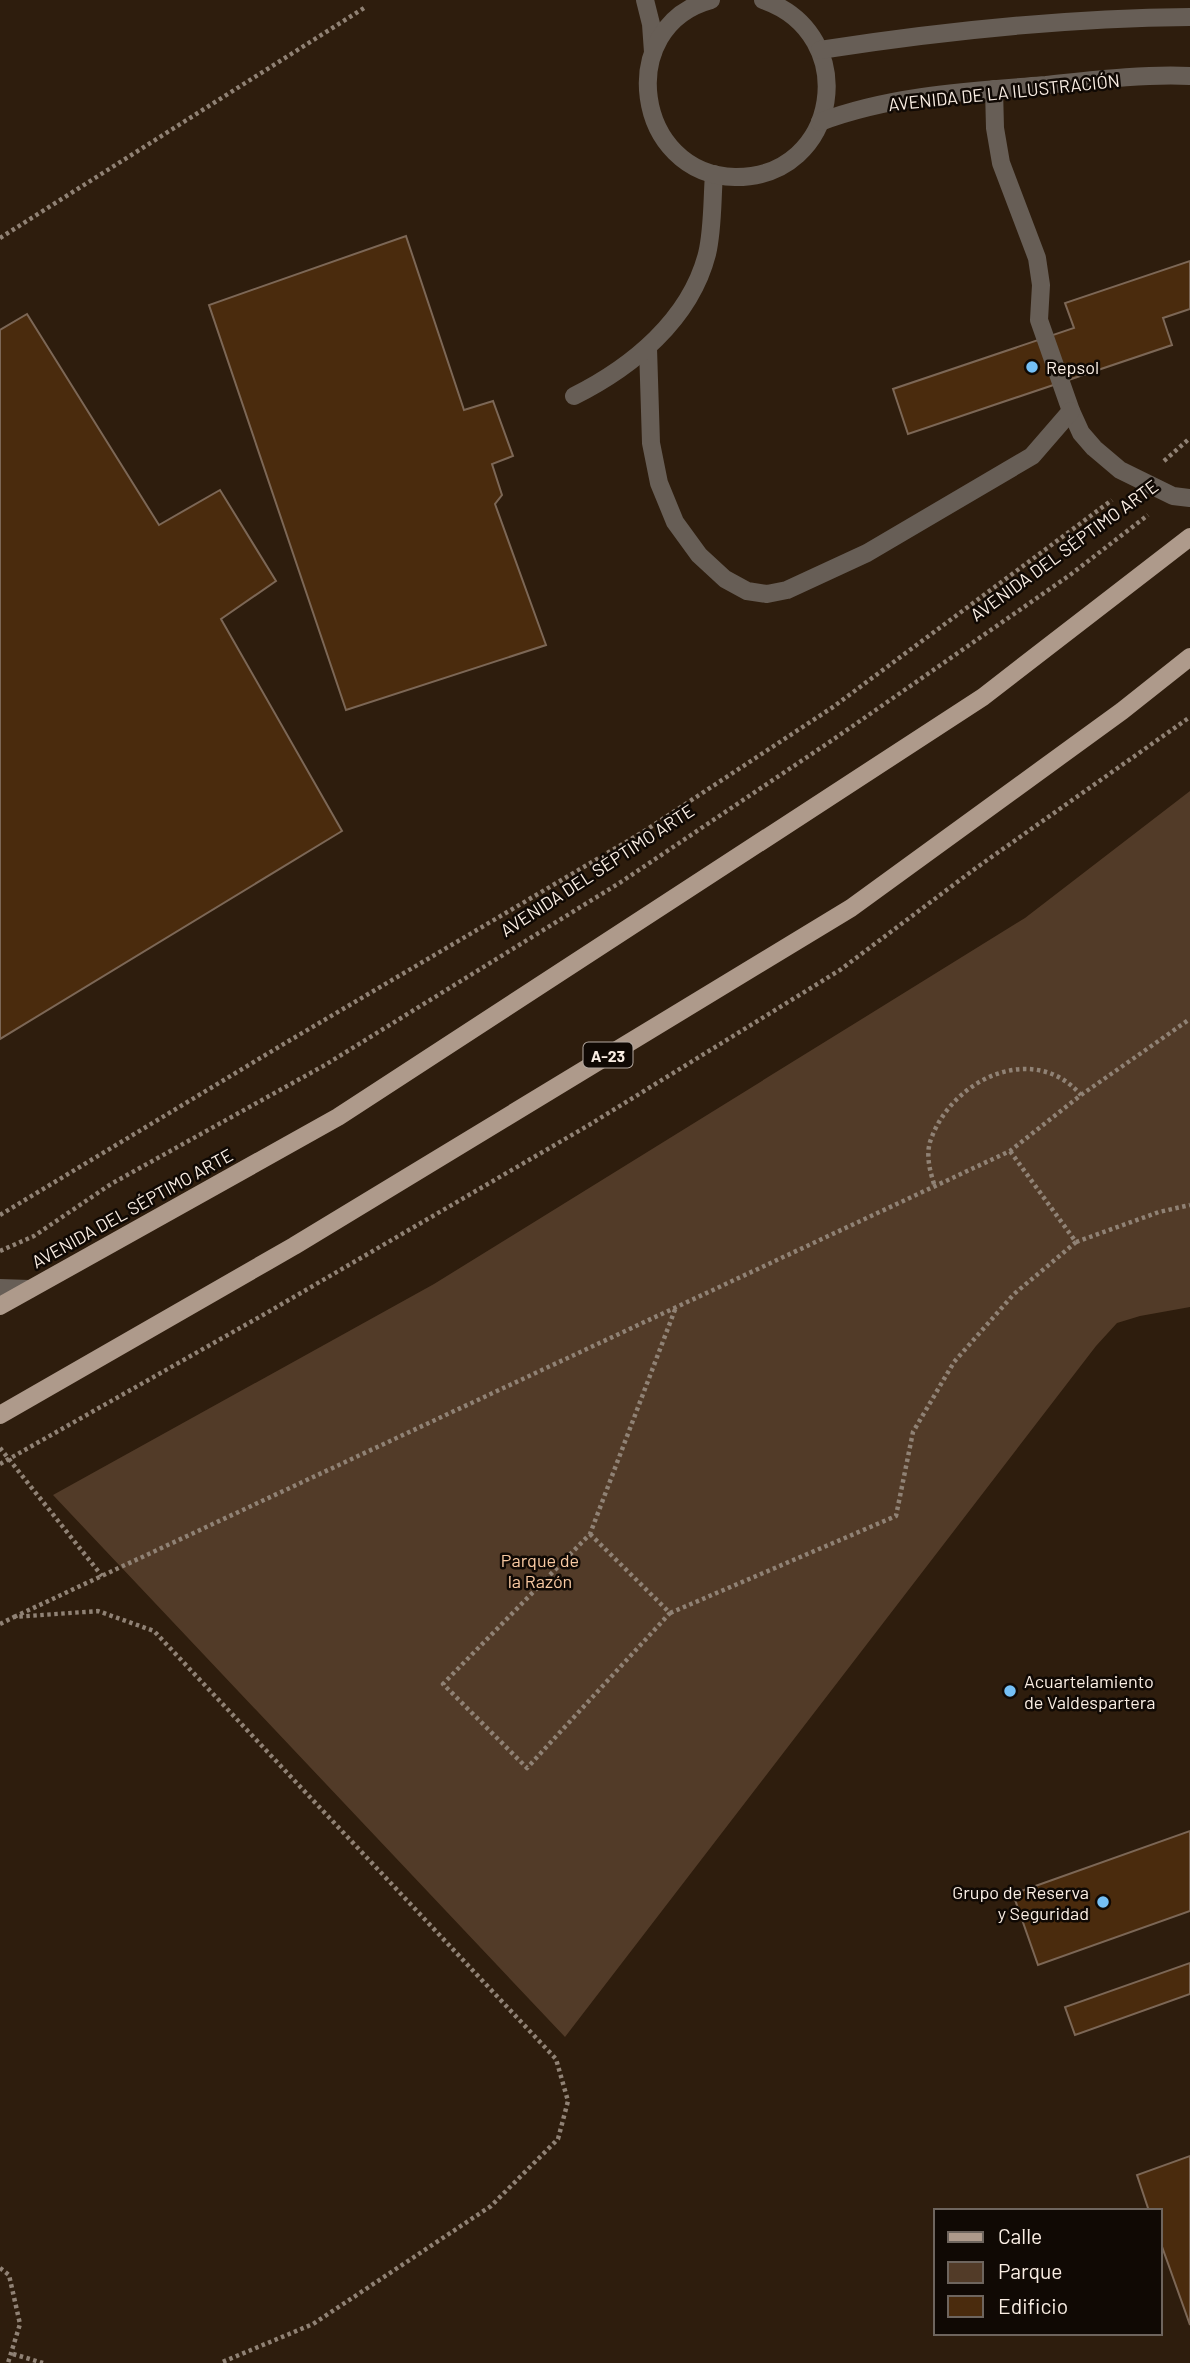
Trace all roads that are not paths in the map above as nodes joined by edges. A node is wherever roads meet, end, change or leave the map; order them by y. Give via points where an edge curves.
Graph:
1 (645, 0) edge
2 (711, 0) edge
3 (763, 0) edge
4 (1190, 17) edge
5 (820, 50) junction
6 (653, 52) junction
7 (1190, 76) edge
8 (994, 89) junction
9 (820, 122) junction
10 (714, 174) junction
11 (648, 348) junction
12 (574, 396) dead end
13 (1071, 411) junction
14 (1182, 497) edge
15 (1190, 537) edge
16 (1190, 657) edge
17 (0, 1288) edge
18 (30, 1289) junction
19 (0, 1306) edge
20 (0, 1415) edge

1 - 6 street
2 - 6 street via 673,22
3 - 5 street via 788,11
4 - 5 street via 1034,23
5 - 9 street via 828,86
6 - 10 street via 646,90 656,127 680,156
7 - 8 street, AVENIDA DE LA ILUSTRACIÓN
8 - 9 street, AVENIDA DE LA ILUSTRACIÓN via 879,106
8 - 13 street via 1001,163 1037,258 1039,320
9 - 10 street via 799,152 777,167 751,176
10 - 11 street via 706,255 696,282
11 - 12 street via 603,382
11 - 13 street via 652,443 659,484 676,522 699,555 725,579 747,591 766,594 787,590 867,554 1032,456
13 - 14 street via 1081,433 1120,470
15 - 18 main road, AVENIDA DEL SÉPTIMO ARTE via 984,697 350,1109
16 - 20 main road, A-23 via 851,908 294,1247
17 - 18 street
18 - 19 main road, AVENIDA DEL SÉPTIMO ARTE

